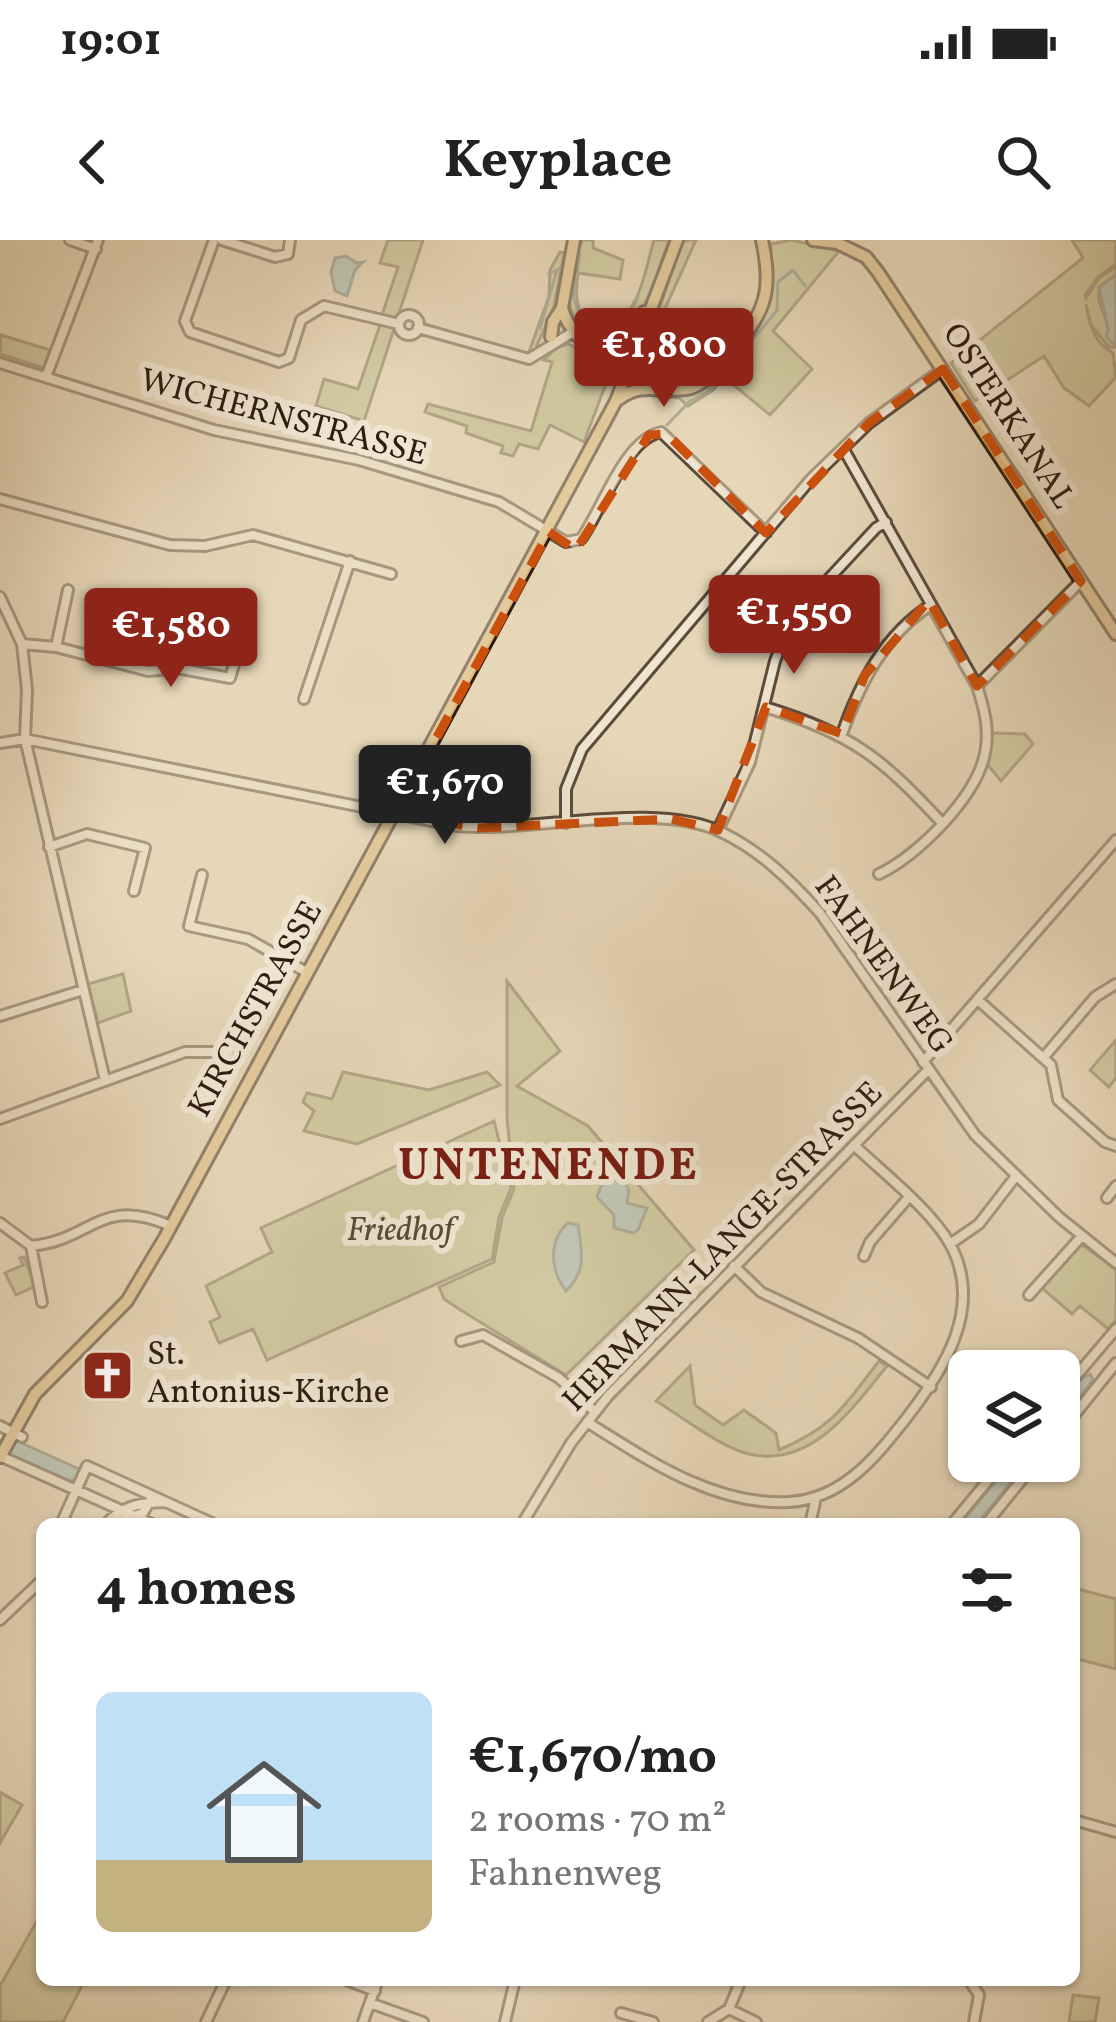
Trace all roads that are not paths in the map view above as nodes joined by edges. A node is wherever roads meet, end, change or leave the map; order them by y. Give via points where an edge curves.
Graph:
1 (70, 240) edge
2 (218, 240) edge
3 (290, 240) edge
4 (677, 240) edge
5 (766, 240) edge
6 (813, 240) edge
7 (836, 242) edge
8 (575, 243) edge
9 (97, 244) edge
10 (654, 301) junction
11 (562, 308) junction
12 (649, 316) junction
13 (572, 330) junction
14 (646, 330) junction
15 (551, 337) junction
16 (541, 353) junction
17 (0, 363) edge
18 (943, 369) junction
19 (621, 374) junction
20 (46, 377) junction
21 (669, 388) junction
22 (616, 401) junction
23 (596, 439) junction
24 (843, 448) junction
25 (0, 499) edge
26 (886, 522) junction
27 (549, 532) junction
28 (766, 532) junction
29 (350, 561) junction
30 (391, 574) dead end
31 (1082, 581) junction
32 (68, 590) dead end
33 (0, 597) edge
34 (932, 605) junction
35 (248, 614) dead end
36 (188, 625) dead end
37 (1116, 634) edge
38 (22, 644) junction
39 (56, 647) junction
40 (177, 668) junction
41 (977, 686) junction
42 (304, 699) dead end
43 (766, 707) junction
44 (842, 734) junction
45 (25, 740) junction
46 (0, 743) edge
47 (395, 814) junction
48 (566, 823) junction
49 (942, 823) junction
50 (718, 830) junction
51 (1116, 841) edge
52 (49, 847) junction
53 (878, 874) dead end
54 (202, 875) dead end
55 (134, 891) dead end
56 (308, 974) junction
57 (1116, 984) edge
58 (83, 990) junction
59 (978, 1000) junction
60 (0, 1016) edge
61 (229, 1052) dead end
62 (1044, 1057) junction
63 (925, 1066) junction
64 (105, 1080) junction
65 (0, 1119) edge
66 (854, 1145) junction
67 (1116, 1145) edge
68 (1016, 1176) junction
69 (1116, 1186) edge
70 (908, 1198) junction
71 (1106, 1198) dead end
72 (0, 1223) edge
73 (171, 1226) junction
74 (1081, 1237) junction
75 (950, 1244) junction
76 (31, 1246) junction
77 (864, 1256) dead end
78 (1116, 1263) edge
79 (734, 1266) junction
80 (1030, 1295) dead end
81 (42, 1302) dead end
82 (1116, 1329) edge
83 (460, 1341) dead end
84 (1089, 1361) junction
85 (1112, 1371) edge
86 (1080, 1372) edge
87 (931, 1387) junction
88 (1080, 1409) edge
89 (595, 1412) junction
90 (587, 1422) junction
91 (11, 1432) edge
92 (0, 1456) edge
93 (987, 1482) edge
94 (1020, 1482) edge
95 (72, 1488) junction
96 (149, 1498) junction
97 (816, 1498) junction
98 (166, 1502) junction
99 (123, 1508) junction
100 (134, 1516) junction
101 (63, 1518) edge
102 (114, 1518) edge
103 (128, 1518) edge
104 (139, 1518) edge
105 (153, 1518) edge
106 (201, 1518) edge
107 (526, 1518) edge
108 (811, 1518) edge
109 (957, 1518) edge
110 (991, 1518) edge
111 (36, 1586) edge
112 (0, 1620) edge
113 (1080, 1822) edge
114 (1116, 1832) edge
115 (223, 1986) edge
116 (377, 1986) edge
117 (514, 1986) edge
118 (739, 1986) edge
119 (973, 1986) edge
120 (370, 2002) junction
121 (729, 2009) junction
122 (621, 2013) dead end
123 (206, 2022) edge
124 (363, 2022) edge
125 (423, 2022) edge
126 (505, 2022) edge
127 (652, 2022) edge
128 (709, 2022) edge
129 (756, 2022) edge
130 (974, 2022) edge

1 - 9 street
2 - 3 street via 275,257 288,254
2 - 16 street via 185,321 190,332 279,362 289,358 301,320 325,306 399,324 411,316 418,328 529,358
4 - 10 main road
5 - 21 main road via 768,292 749,330 698,386
6 - 7 main road, OSTERKANAL
7 - 18 main road, OSTERKANAL via 866,257
8 - 11 main road
9 - 20 street
10 - 12 main road
10 - 13 main road via 629,335 604,342
11 - 13 main road
11 - 15 main road
12 - 14 main road, KIRCHSTRASSE
12 - 19 main road, KIRCHSTRASSE
13 - 15 street
13 - 16 street
13 - 19 main road via 613,356
14 - 21 main road via 645,366
14 - 22 main road, KIRCHSTRASSE
15 - 16 street
17 - 20 street, WICHERNSTRASSE
18 - 24 street
18 - 31 main road, OSTERKANAL
19 - 23 main road, KIRCHSTRASSE
20 - 27 street, WICHERNSTRASSE via 214,430 359,460 499,502
21 - 22 main road via 637,388
22 - 23 main road, KIRCHSTRASSE
23 - 27 main road, KIRCHSTRASSE
24 - 26 street
24 - 28 street
25 - 29 street via 170,545 254,535
26 - 34 street
26 - 43 street via 799,611 775,661
27 - 28 street via 566,542 580,539 624,463 661,432
27 - 47 main road, KIRCHSTRASSE
28 - 48 street via 582,749 566,789
29 - 30 street
29 - 42 street
31 - 37 main road, OSTERKANAL
31 - 41 street
32 - 39 street
33 - 38 street
34 - 41 street
34 - 44 street via 866,675
35 - 40 street via 230,678
36 - 40 street
38 - 39 street
38 - 45 street
39 - 40 street via 148,671
41 - 49 street via 985,756
43 - 44 street
43 - 50 street
44 - 49 street via 899,776
45 - 46 street, FAHNENWEG
45 - 47 street, FAHNENWEG
45 - 52 street
47 - 48 street, FAHNENWEG via 478,828
47 - 56 main road, KIRCHSTRASSE
48 - 50 street, FAHNENWEG via 672,819
49 - 53 street
50 - 63 street, FAHNENWEG via 806,898
51 - 59 street, HERMANN-LANGE-STRASSE
52 - 55 street via 87,835 145,848
52 - 58 street
54 - 56 street via 189,926 248,939
56 - 73 main road, KIRCHSTRASSE
57 - 62 street
58 - 60 street
58 - 64 street
59 - 62 street
59 - 63 street, HERMANN-LANGE-STRASSE
61 - 64 street via 185,1052
62 - 67 street via 1058,1100
63 - 66 street, HERMANN-LANGE-STRASSE
63 - 68 street, FAHNENWEG
64 - 65 street
66 - 70 street
66 - 79 street, HERMANN-LANGE-STRASSE
68 - 74 street, FAHNENWEG
68 - 75 street via 979,1224
69 - 71 street
70 - 75 street
70 - 77 street
72 - 76 street
73 - 76 street via 114,1214
73 - 91 main road, KIRCHSTRASSE via 128,1301 35,1394
74 - 78 street, FAHNENWEG
74 - 80 street
75 - 87 street via 961,1310
76 - 81 street
79 - 87 street via 761,1292 858,1338
79 - 89 street, HERMANN-LANGE-STRASSE
82 - 84 street
83 - 89 street via 483,1335 559,1378
84 - 85 street
84 - 86 street
85 - 88 street
87 - 97 street via 878,1454
89 - 90 street, HERMANN-LANGE-STRASSE
90 - 97 street via 712,1490 751,1500
90 - 107 street, HERMANN-LANGE-STRASSE
91 - 92 main road, KIRCHSTRASSE
92 - 95 street
93 - 109 street
94 - 110 street
95 - 96 street via 87,1466
95 - 99 street
95 - 101 street
96 - 98 street
96 - 99 street
96 - 100 street
97 - 108 street
98 - 105 street
98 - 106 street
99 - 100 street
99 - 102 street
100 - 103 street
100 - 104 street
111 - 112 street
113 - 114 street
115 - 123 street
116 - 120 street
117 - 126 street
118 - 121 street
119 - 130 street
120 - 124 street
120 - 125 street
121 - 128 street
121 - 129 street
122 - 127 street

